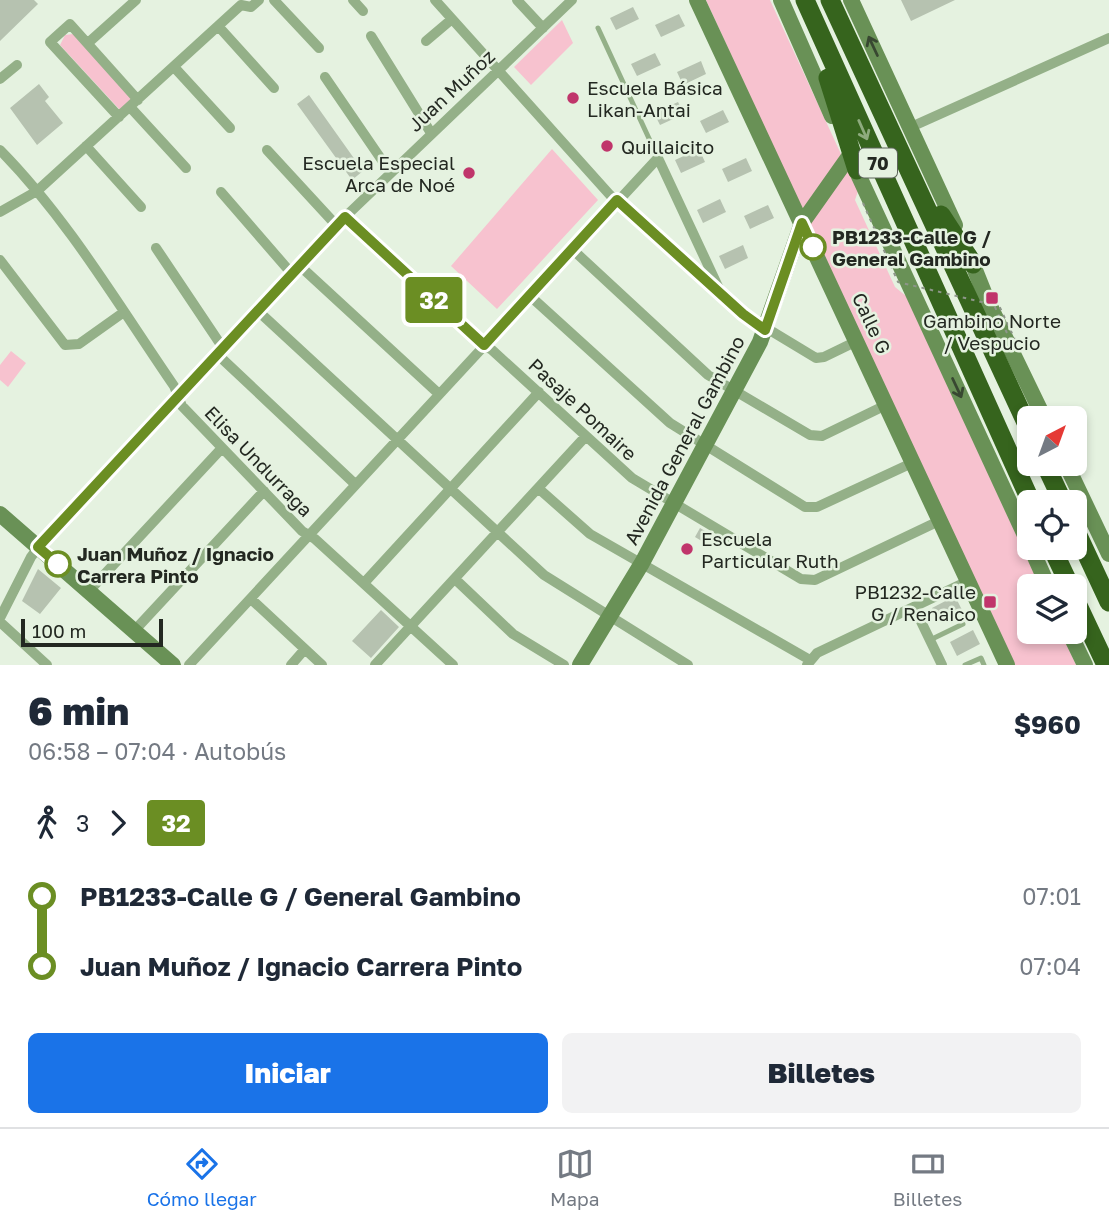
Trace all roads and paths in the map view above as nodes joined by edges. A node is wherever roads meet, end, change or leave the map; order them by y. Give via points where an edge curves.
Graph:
1 (136, 0) edge
2 (259, 0) edge
3 (274, 0) edge
4 (354, 0) edge
5 (435, 0) edge
6 (517, 0) edge
7 (572, 0) edge
8 (697, 0) edge
9 (781, 0) edge
10 (805, 0) edge
11 (830, 0) edge
12 (851, 0) edge
13 (240, 3) edge
14 (363, 11) dead end
15 (452, 19) junction
16 (219, 27) junction
17 (543, 28) junction
18 (598, 28) dead end
19 (371, 36) dead end
20 (1109, 38) edge
21 (426, 41) dead end
22 (88, 43) junction
23 (319, 48) dead end
24 (17, 65) dead end
25 (174, 67) junction
26 (498, 70) junction
27 (325, 77) dead end
28 (0, 79) edge
29 (274, 88) dead end
30 (134, 103) junction
31 (119, 117) junction
32 (911, 127) junction
33 (230, 128) dead end
34 (431, 133) junction
35 (86, 146) junction
36 (0, 150) edge
37 (267, 150) dead end
38 (903, 157) junction
39 (657, 159) junction
40 (853, 162) junction
41 (186, 167) dead end
42 (390, 172) junction
43 (37, 191) junction
44 (221, 192) dead end
45 (617, 200) junction
46 (863, 203) dead end
47 (141, 207) dead end
48 (0, 212) edge
49 (345, 217) junction
50 (802, 223) junction
51 (337, 226) junction
52 (156, 248) dead end
53 (572, 249) junction
54 (0, 260) edge
55 (973, 264) junction
56 (296, 270) junction
57 (529, 295) junction
58 (722, 295) junction
59 (995, 297) dead end
60 (258, 311) junction
61 (124, 312) junction
62 (765, 330) junction
63 (857, 341) junction
64 (484, 345) junction
65 (220, 351) junction
66 (734, 390) junction
67 (539, 393) junction
68 (439, 394) junction
69 (178, 396) junction
70 (886, 405) junction
71 (1018, 406) edge
72 (1038, 406) edge
73 (586, 436) junction
74 (397, 439) junction
75 (705, 443) junction
76 (222, 448) junction
77 (912, 463) junction
78 (1072, 476) edge
79 (355, 484) junction
80 (538, 488) junction
81 (451, 489) junction
82 (1026, 490) edge
83 (264, 491) junction
84 (674, 503) junction
85 (0, 514) edge
86 (1017, 518) edge
87 (939, 521) junction
88 (498, 532) junction
89 (309, 535) junction
90 (38, 547) junction
91 (1087, 554) edge
92 (1109, 554) edge
93 (642, 563) junction
94 (454, 579) junction
95 (968, 581) junction
96 (364, 583) junction
97 (89, 592) junction
98 (251, 598) junction
99 (1109, 601) edge
100 (914, 607) junction
101 (610, 618) junction
102 (0, 620) edge
103 (963, 624) dead end
104 (1087, 625) edge
105 (411, 626) junction
106 (134, 631) junction
107 (930, 640) junction
108 (1075, 644) edge
109 (305, 649) junction
110 (810, 663) edge
111 (47, 665) edge
112 (173, 665) edge
113 (189, 665) edge
114 (291, 665) edge
115 (322, 665) edge
116 (375, 665) edge
117 (453, 665) edge
118 (564, 665) edge
119 (580, 665) edge
120 (688, 665) edge
121 (942, 665) edge
122 (965, 665) edge
123 (984, 665) edge
124 (1007, 665) edge
125 (1085, 665) edge
126 (1106, 665) edge

1 - 22 street
2 - 13 street via 251,7
3 - 23 street
4 - 14 street
5 - 15 street
6 - 17 street
7 - 17 street, Juan Muñoz
8 - 50 main road, Calle G
9 - 40 main road
10 - 40 highway
10 -> 82 highway, 70
11 - 38 highway, 70
32 -> 12 main road
13 - 16 street
15 - 21 street
15 - 26 street
16 - 25 street
16 - 29 street
17 - 26 street, Juan Muñoz
18 - 39 lane
19 - 34 street
20 - 32 street
22 - 30 street
22 - 31 street via 70,24 50,42
24 - 28 street
25 - 30 street
25 - 33 street
26 - 34 street, Juan Muñoz
26 - 45 street
27 - 42 street
30 - 31 street
30 - 41 street
31 - 35 street
32 - 55 main road
34 - 42 street, Juan Muñoz
35 - 43 street
35 - 47 street
36 - 43 street, Elisa Undurraga
37 - 51 street
38 - 55 highway
38 - 71 highway, 70
39 - 45 street
39 - 58 street
40 - 50 main road, Avenida General Gambino
40 -> 86 main road
42 - 49 street, Juan Muñoz
43 - 48 street
43 - 61 street, Elisa Undurraga
44 - 56 street
45 - 53 street
45 - 58 street
46 - 59 path, bridge via 898,282 994,305 1013,346 1017,344
49 - 51 street, Juan Muñoz
49 - 64 street, Pasaje Pomaire
50 - 62 main road, Avenida General Gambino
50 - 63 main road, Calle G
51 - 56 street, Juan Muñoz
52 - 65 street
53 - 57 street
53 - 66 street via 698,367
54 - 61 street via 65,345 76,346
55 - 72 main road
56 - 60 street, Juan Muñoz
56 - 68 street
57 - 64 street
57 - 75 street via 662,416
58 - 62 street
60 - 65 street, Juan Muñoz
60 - 74 street
61 - 69 street, Elisa Undurraga
62 - 63 street via 820,358
62 - 66 main road, Avenida General Gambino
63 - 70 main road, Calle G
64 - 67 street, Pasaje Pomaire
64 - 68 street
65 - 69 street, Juan Muñoz
65 - 79 street
66 - 70 street via 815,437
66 - 75 main road, Avenida General Gambino
67 - 73 street, Pasaje Pomaire
67 - 81 street
68 - 74 street
69 - 76 street, Elisa Undurraga
69 - 90 street, Juan Muñoz
70 - 77 main road, Calle G
73 - 80 street
73 - 84 street, Pasaje Pomaire via 632,478
74 - 79 street
74 - 81 street
75 - 77 street via 811,509
75 - 84 main road, Avenida General Gambino
76 - 83 street, Elisa Undurraga
76 - 97 street
77 - 87 main road, Calle G
78 - 92 main road
79 - 89 street
80 - 88 street
80 - 93 street via 590,534
81 - 88 street
81 - 96 street
83 - 89 street, Elisa Undurraga
83 - 106 street
84 - 87 street, Pasaje Pomaire via 808,582
84 - 93 main road, Avenida General Gambino
85 - 90 main road
87 - 95 main road, Calle G
88 - 94 street
88 - 101 street via 555,583
89 - 96 street, Elisa Undurraga
89 - 98 street
90 - 97 main road
90 - 102 street, Juan Muñoz
91 - 99 highway
93 - 101 main road, Avenida General Gambino
93 - 110 street
94 - 105 street
94 - 118 street via 513,634
95 - 100 street
95 - 124 main road, Calle G
96 - 105 street, Elisa Undurraga
97 - 106 main road
98 - 109 street
98 - 113 street
100 - 107 street
100 - 110 street via 817,653
101 - 119 main road, Avenida General Gambino
101 - 120 street
102 - 111 street
103 - 107 lane
104 - 126 highway
105 - 116 street
105 - 117 street, Elisa Undurraga
106 - 112 main road
107 - 121 street
108 - 125 main road
109 - 114 street
109 - 115 street
122 - 123 lane via 981,658

